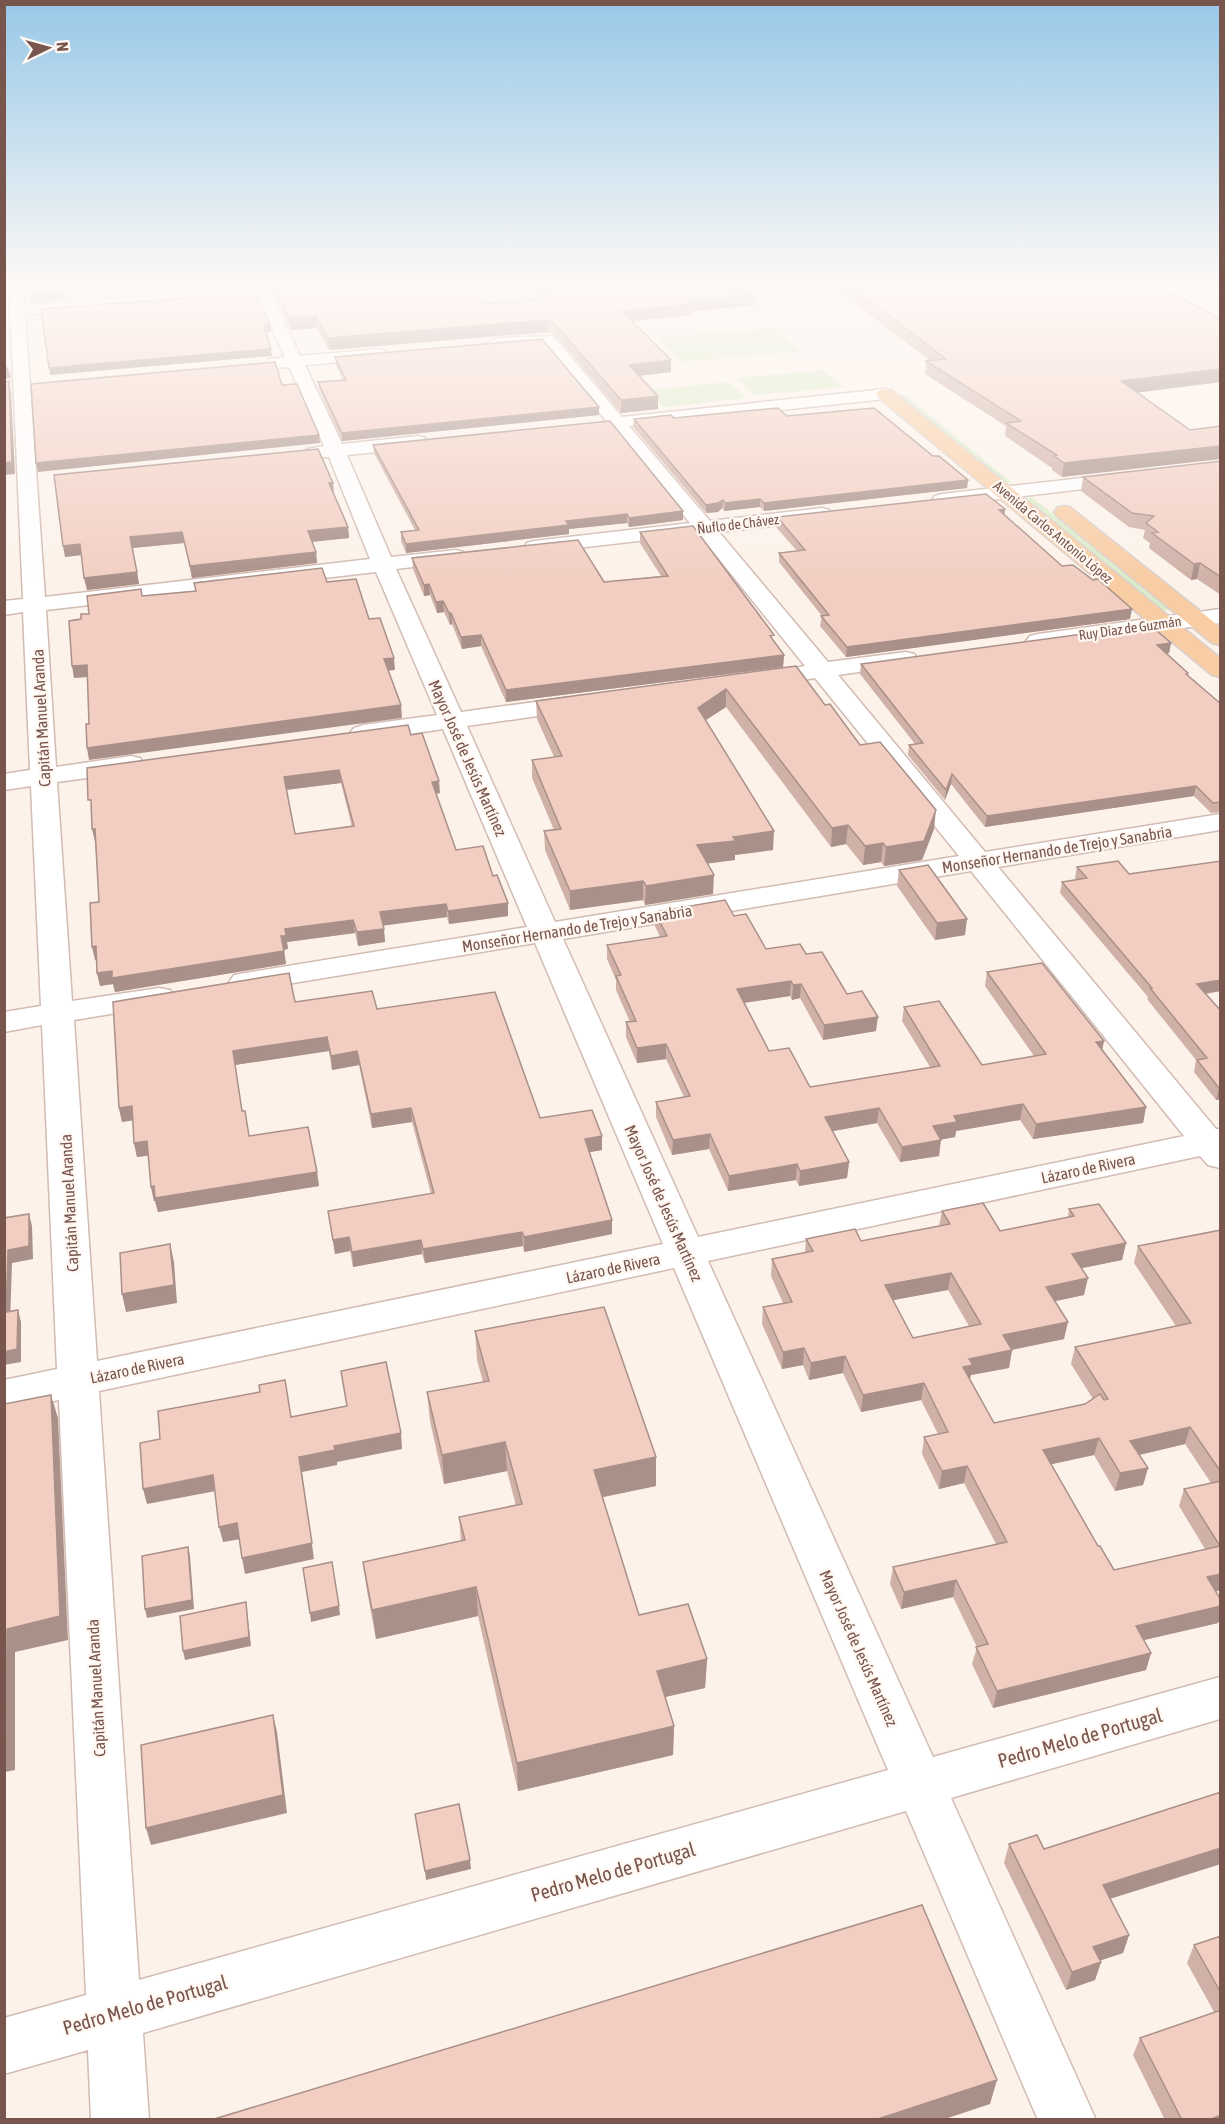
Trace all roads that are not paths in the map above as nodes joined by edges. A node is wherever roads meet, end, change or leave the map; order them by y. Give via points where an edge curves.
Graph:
1 (20, 386) edge
2 (306, 386) edge
3 (586, 386) edge
4 (912, 391) dead end
5 (885, 394) junction
6 (616, 422) junction
7 (593, 424) edge
8 (441, 440) edge
9 (335, 450) junction
10 (300, 454) edge
11 (1015, 473) dead end
12 (1142, 477) edge
13 (34, 481) junction
14 (4, 483) edge
15 (1035, 489) junction
16 (1005, 493) junction
17 (918, 503) edge
18 (847, 511) edge
19 (704, 527) junction
20 (514, 549) edge
21 (478, 553) edge
22 (383, 564) junction
23 (20, 606) edge
24 (1209, 617) edge
25 (1163, 623) junction
26 (1221, 638) edge
27 (1017, 643) edge
28 (925, 656) edge
29 (822, 670) junction
30 (1221, 670) edge
31 (776, 676) edge
32 (602, 700) edge
33 (452, 721) junction
34 (336, 736) edge
35 (149, 762) edge
36 (45, 776) junction
37 (4, 782) edge
38 (1221, 822) edge
39 (978, 862) junction
40 (545, 933) junction
41 (221, 986) edge
42 (186, 992) edge
43 (58, 1013) junction
44 (4, 1022) edge
45 (1216, 1146) edge
46 (686, 1252) junction
47 (79, 1380) junction
48 (4, 1396) edge
49 (1221, 1698) edge
50 (919, 1784) junction
51 (114, 2014) junction
52 (4, 2046) edge
53 (120, 2120) edge
54 (1067, 2120) edge

1 - 13 street, Capitán Manuel Aranda
2 - 9 street, Mayor José de Jesús Martínez
3 - 6 street
4 - 5 main road
5 - 6 street
5 - 16 main road, Avenida Carlos Antonio López
6 - 7 street
6 - 19 street
8 - 9 street
9 - 10 street
9 - 22 street, Mayor José de Jesús Martínez
11 - 15 main road, Avenida Carlos Antonio López
12 - 15 street
13 - 14 street
13 - 23 street, Capitán Manuel Aranda
15 - 16 street
15 - 24 main road, Avenida Carlos Antonio López
16 - 17 street
16 - 25 main road, Avenida Carlos Antonio López
18 - 19 street, Ñuflo de Chávez
19 - 20 street, Ñuflo de Chávez
19 - 29 street
21 - 22 street
22 - 23 street
22 - 33 street, Mayor José de Jesús Martínez
23 - 36 street, Capitán Manuel Aranda
24 - 25 street, Ruy Díaz de Guzmán
24 - 26 main road, Avenida Carlos Antonio López
25 - 27 street, Ruy Díaz de Guzmán
25 - 30 main road, Avenida Carlos Antonio López
28 - 29 street
29 - 31 street
29 - 39 street
32 - 33 street
33 - 34 street
33 - 40 street, Mayor José de Jesús Martínez
35 - 36 street
36 - 37 street
36 - 43 street, Capitán Manuel Aranda
38 - 39 street, Monseñor Hernando de Trejo y Sanabria
39 - 40 street, Monseñor Hernando de Trejo y Sanabria
39 - 45 street
40 - 41 street, Monseñor Hernando de Trejo y Sanabria
40 - 46 street, Mayor José de Jesús Martínez
42 - 43 street
43 - 44 street
43 - 47 street, Capitán Manuel Aranda
45 - 46 street, Lázaro de Rivera
46 - 47 street, Lázaro de Rivera
46 - 50 street, Mayor José de Jesús Martínez
47 - 48 street, Lázaro de Rivera
47 - 51 street, Capitán Manuel Aranda
49 - 50 street, Pedro Melo de Portugal
50 - 51 street, Pedro Melo de Portugal
50 - 54 street, Mayor José de Jesús Martínez
51 - 52 street, Pedro Melo de Portugal
51 - 53 street, Capitán Manuel Aranda

